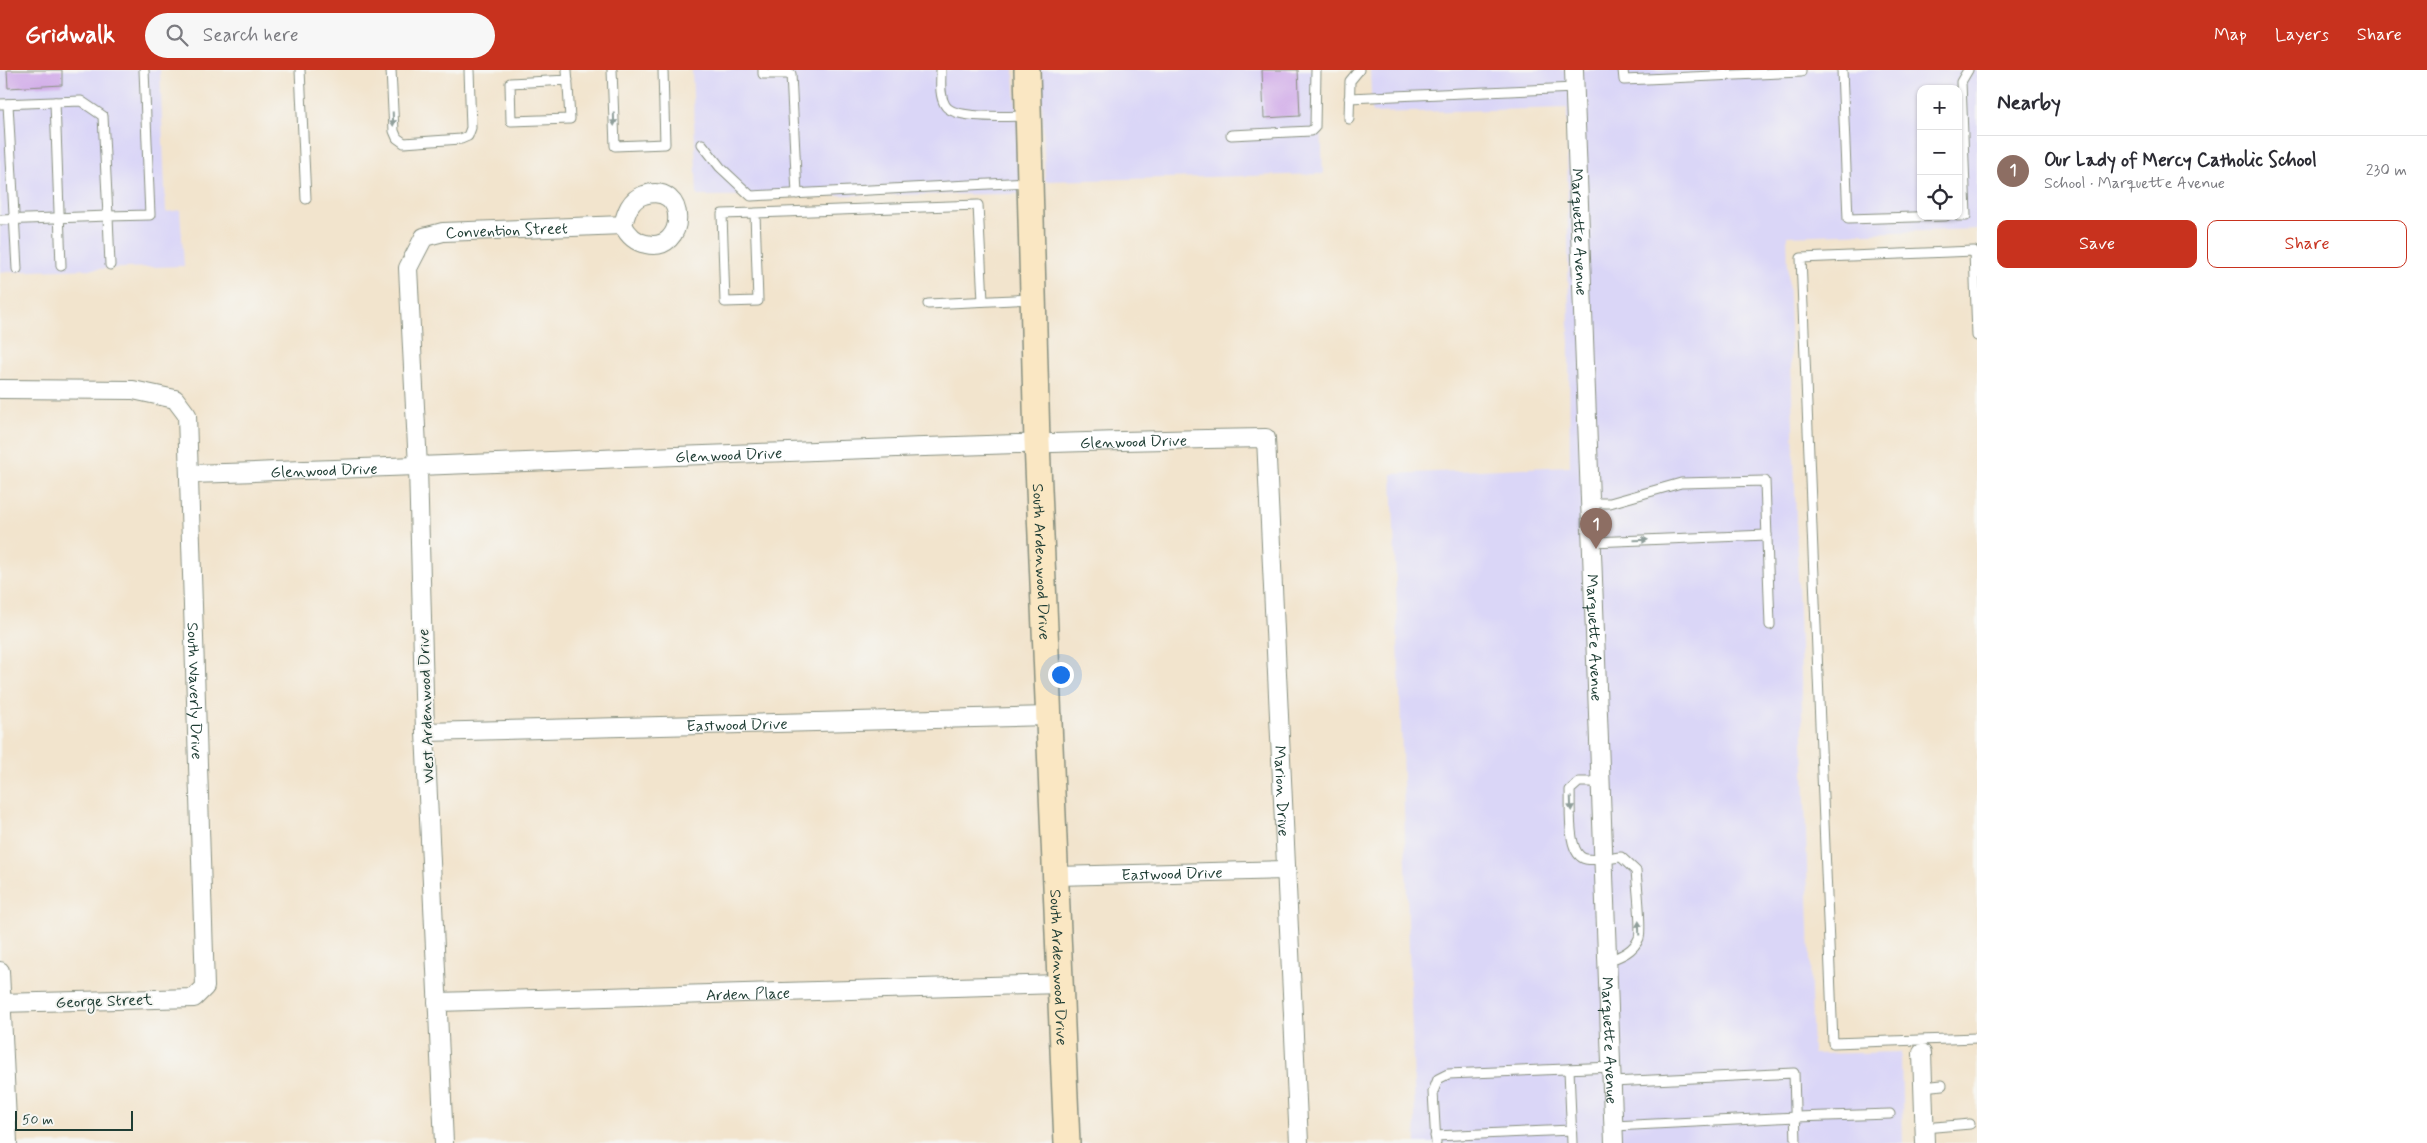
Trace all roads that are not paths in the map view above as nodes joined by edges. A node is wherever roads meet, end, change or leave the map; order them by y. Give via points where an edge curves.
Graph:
1 (144, 70) edge
2 (300, 70) edge
3 (391, 70) edge
4 (469, 70) edge
5 (567, 70) edge
6 (612, 70) edge
7 (663, 70) edge
8 (763, 70) edge
9 (941, 70) edge
10 (1027, 70) edge
11 (1316, 70) edge
12 (1359, 70) edge
13 (1574, 70) edge
14 (1623, 70) edge
15 (1801, 70) edge
16 (1842, 70) edge
17 (1968, 70) edge
18 (791, 72) edge
19 (568, 80) junction
20 (1575, 88) junction
21 (1349, 98) junction
22 (54, 102) junction
23 (4, 104) edge
24 (1028, 116) junction
25 (1349, 119) dead end
26 (1231, 135) dead end
27 (702, 144) dead end
28 (1030, 182) junction
29 (797, 194) junction
30 (306, 199) dead end
31 (754, 213) junction
32 (108, 216) junction
33 (1962, 216) edge
34 (1917, 217) edge
35 (59, 218) junction
36 (14, 219) junction
37 (0, 220) edge
38 (623, 225) dead end
39 (110, 265) dead end
40 (61, 266) dead end
41 (17, 268) dead end
42 (408, 268) joint
43 (1033, 299) junction
44 (983, 301) junction
45 (928, 304) dead end
46 (1977, 336) edge
47 (0, 389) edge
48 (1266, 438) joint
49 (1037, 442) junction
50 (418, 467) junction
51 (190, 474) junction
52 (1591, 503) junction
53 (1767, 535) junction
54 (1592, 542) junction
55 (1770, 625) dead end
56 (1050, 716) junction
57 (425, 732) junction
58 (1602, 782) junction
59 (1603, 858) junction
60 (1287, 870) junction
61 (1057, 876) junction
62 (1608, 961) junction
63 (0, 971) edge
64 (1059, 984) junction
65 (205, 987) joint
66 (437, 1002) junction
67 (1, 1003) edge
68 (1977, 1038) edge
69 (1922, 1047) junction
70 (1569, 1069) junction
71 (1612, 1075) junction
72 (1942, 1085) dead end
73 (1923, 1087) junction
74 (1890, 1114) dead end
75 (1796, 1117) junction
76 (4, 1120) edge
77 (1970, 1124) dead end
78 (1572, 1130) junction
79 (1614, 1135) edge
80 (1925, 1136) edge
81 (1435, 1140) edge
82 (8, 1143) edge
83 (444, 1143) edge
84 (1068, 1143) edge
85 (1299, 1143) edge
86 (1572, 1143) edge
87 (1796, 1143) edge

1 - 32 lane via 150,215
2 - 30 lane
3 -> 4 lane via 394,131 404,142 468,136 471,128
5 - 19 lane
6 -> 7 lane via 615,146 665,144
8 - 18 lane via 763,74
9 - 24 lane via 942,98 952,112
10 - 24 street, South Ardenwood Drive
11 - 26 lane via 1315,127 1310,131
12 - 21 lane via 1350,81
13 - 20 street, Marquette Avenue
14 - 15 lane via 1624,80
16 - 34 lane via 1848,220
17 - 33 lane via 1960,82 1966,216
18 - 29 lane
19 - 19 lane via 570,119 511,121 510,83
20 - 21 lane
20 - 52 street, Marquette Avenue
21 - 25 lane
22 - 23 lane
22 - 32 lane via 81,101 103,116
22 - 35 lane
23 - 36 lane
24 - 28 street, South Ardenwood Drive
27 - 29 lane via 720,167 751,196
28 - 29 lane
28 - 43 street, South Ardenwood Drive
31 - 31 lane via 722,214 725,302 758,301
31 - 44 lane via 978,205
32 - 35 lane
32 - 39 lane
35 - 36 lane
35 - 40 lane
36 - 37 lane
36 - 41 lane
38 - 42 street, Convention Street via 443,232 424,238
42 - 50 street, West Ardenwood Drive
43 - 44 lane
43 - 49 street, South Ardenwood Drive
44 - 45 lane
46 - 69 lane via 1974,251 1801,258 1833,1043
47 - 51 street, South Waverly Drive via 132,390 175,400 187,415
48 - 49 street, Glenwood Drive
48 - 60 street, Marion Drive
49 - 50 street, Glenwood Drive
49 - 56 street, South Ardenwood Drive
50 - 51 street, Glenwood Drive
50 - 57 street, West Ardenwood Drive
51 - 65 street, South Waverly Drive
52 - 53 lane via 1610,502 1681,483 1766,481
52 - 54 street, Marquette Avenue
54 -> 53 lane
53 - 55 lane
54 - 58 street, Marquette Avenue
56 - 57 street, Eastwood Drive
56 - 61 street, South Ardenwood Drive
57 - 66 street, West Ardenwood Drive
58 - 59 street, Marquette Avenue
58 -> 59 lane via 1579,782 1570,790 1572,846 1586,859
59 - 62 street, Marquette Avenue
62 -> 59 lane via 1624,955 1639,937 1636,871 1621,857
60 - 61 street, Eastwood Drive
60 - 85 street, Marion Drive
61 - 64 street, South Ardenwood Drive
62 - 71 street, Marquette Avenue
63 - 67 street
64 - 66 street, Arden Place
64 - 84 street, South Ardenwood Drive
65 - 67 street, George Street via 194,998
66 - 83 street, West Ardenwood Drive
67 - 76 street
68 - 69 lane
69 - 73 street
70 - 71 lane
70 - 78 lane
70 - 81 lane via 1448,1074 1438,1078 1433,1092
71 - 75 lane via 1794,1073
71 - 79 street, Marquette Avenue
72 - 73 lane
73 - 80 street
74 - 75 lane
75 - 79 lane
75 - 87 lane
76 - 82 street
77 - 80 lane
78 - 81 lane
78 - 86 lane

